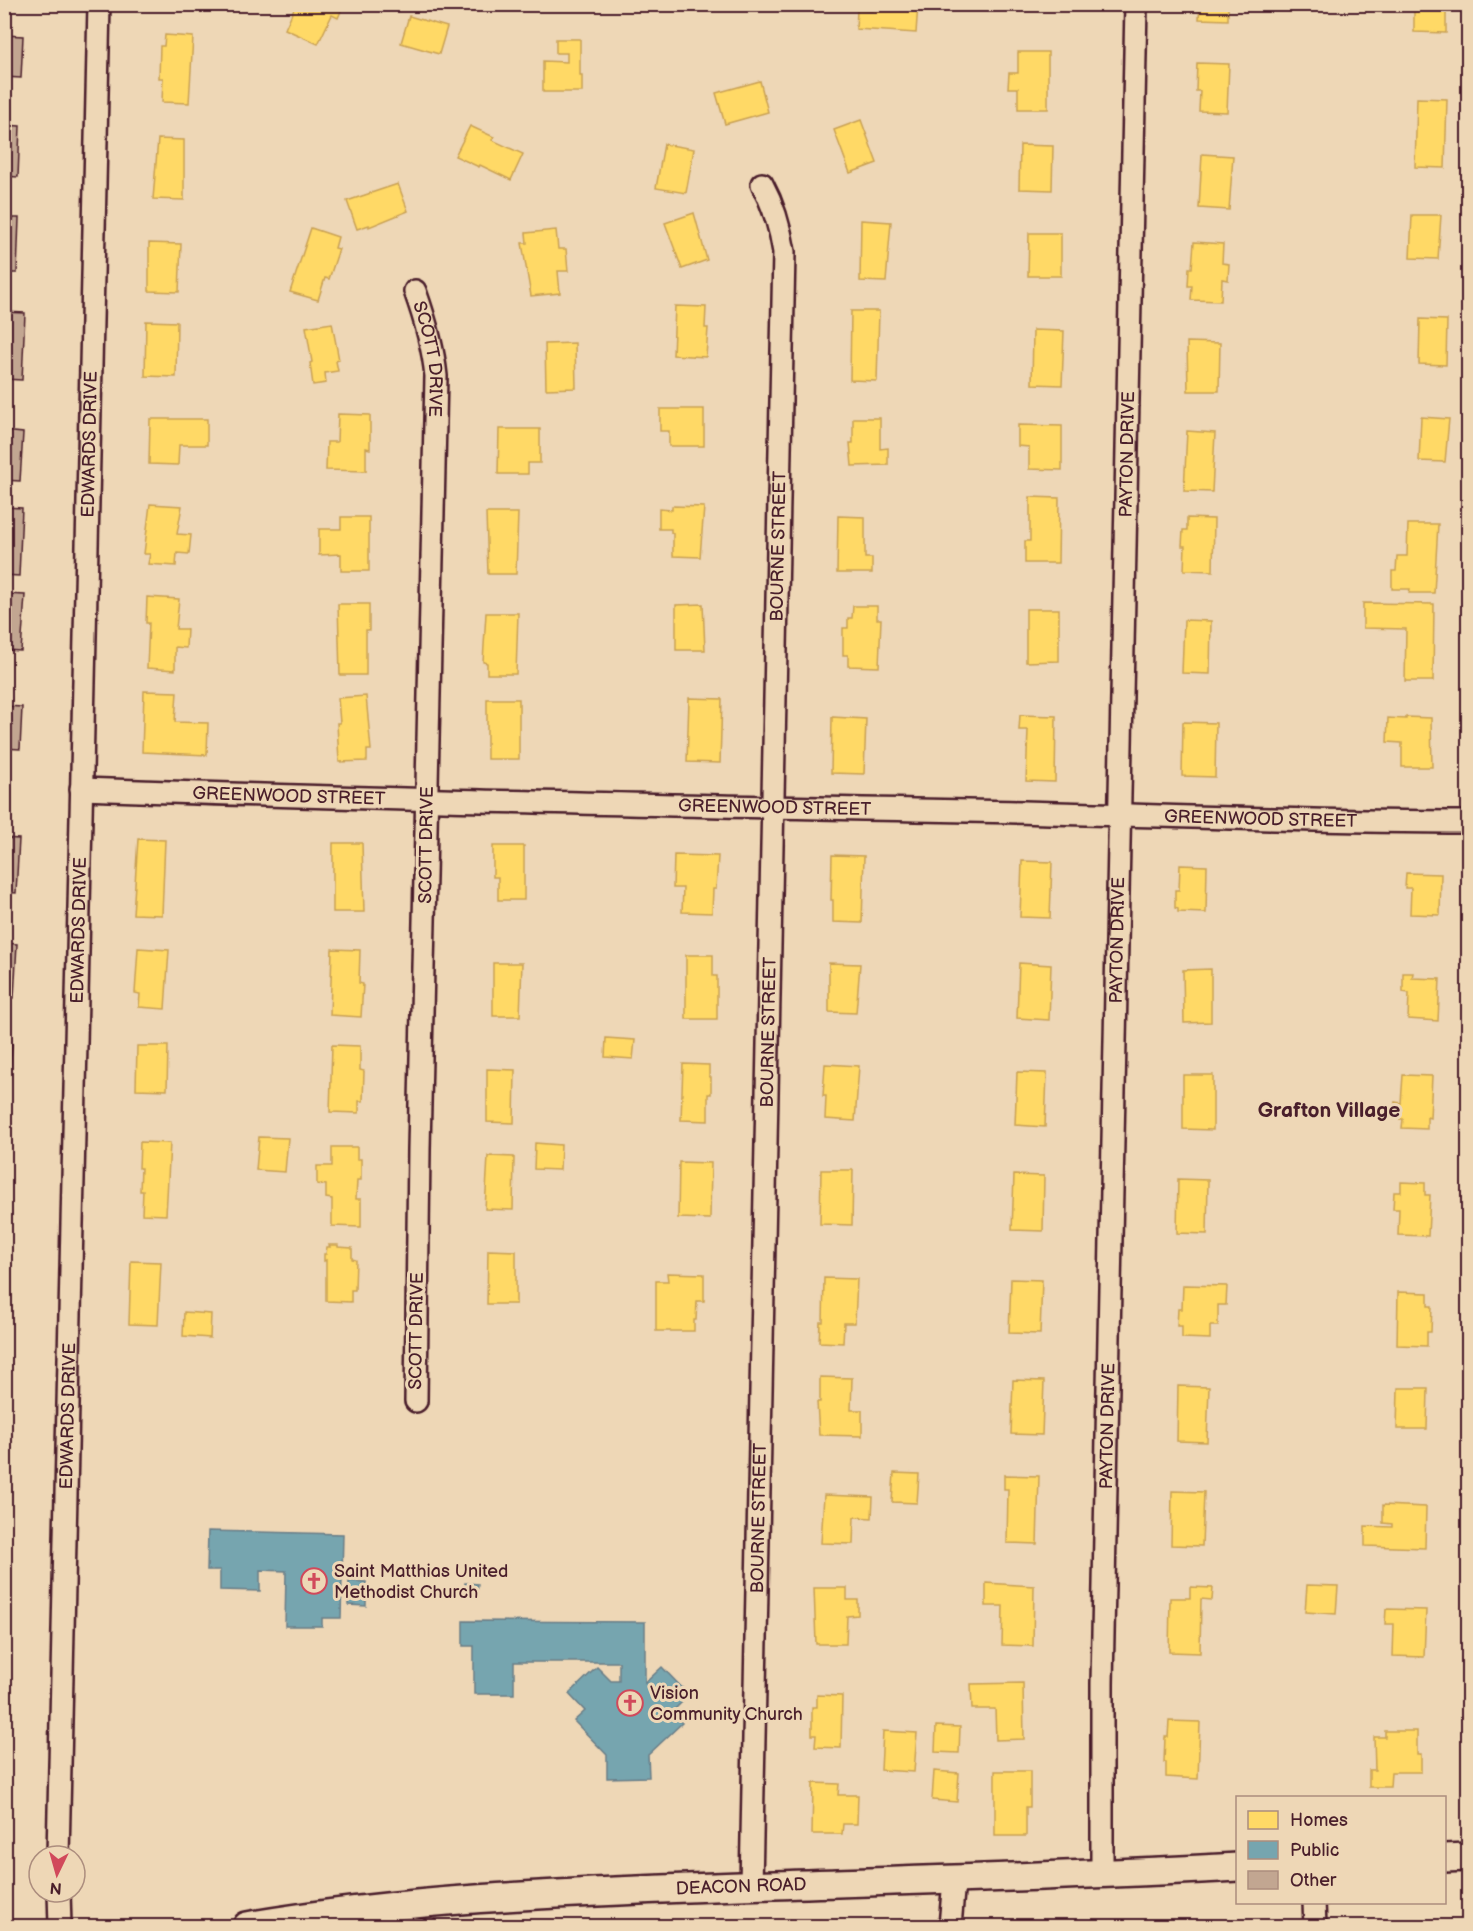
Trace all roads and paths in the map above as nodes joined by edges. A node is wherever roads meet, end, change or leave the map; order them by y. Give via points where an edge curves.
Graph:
1 (99, 4) edge
2 (1136, 4) edge
3 (762, 184) dead end
4 (415, 291) dead end
5 (81, 789) junction
6 (427, 800) junction
7 (773, 807) junction
8 (1119, 814) junction
9 (1468, 822) edge
10 (416, 1401) dead end
11 (58, 1844) edge
12 (1468, 1857) edge
13 (1446, 1858) edge
14 (1236, 1867) edge
15 (1102, 1874) junction
16 (954, 1880) junction
17 (751, 1886) junction
18 (59, 1904) edge
19 (1314, 1904) edge
20 (60, 1926) edge
21 (247, 1926) edge
22 (950, 1926) edge
23 (1315, 1926) edge

1 - 5 street, EDWARDS DRIVE
2 - 8 street, PAYTON DRIVE
3 - 7 street, BOURNE STREET via 779,225 784,252
4 - 6 street, SCOTT DRIVE via 427,323 436,376
5 - 6 street, GREENWOOD STREET
5 - 11 street, EDWARDS DRIVE
6 - 7 street, GREENWOOD STREET
6 - 10 street, SCOTT DRIVE
7 - 8 street, GREENWOOD STREET
7 - 17 street, BOURNE STREET
8 - 9 street, GREENWOOD STREET
8 - 15 street, PAYTON DRIVE via 1102,1683
12 - 13 main road
14 - 15 main road, DEACON ROAD
15 - 16 main road, DEACON ROAD
16 - 17 main road, DEACON ROAD
16 - 22 street
17 - 21 main road, DEACON ROAD via 448,1900
18 - 20 street
19 - 23 street

